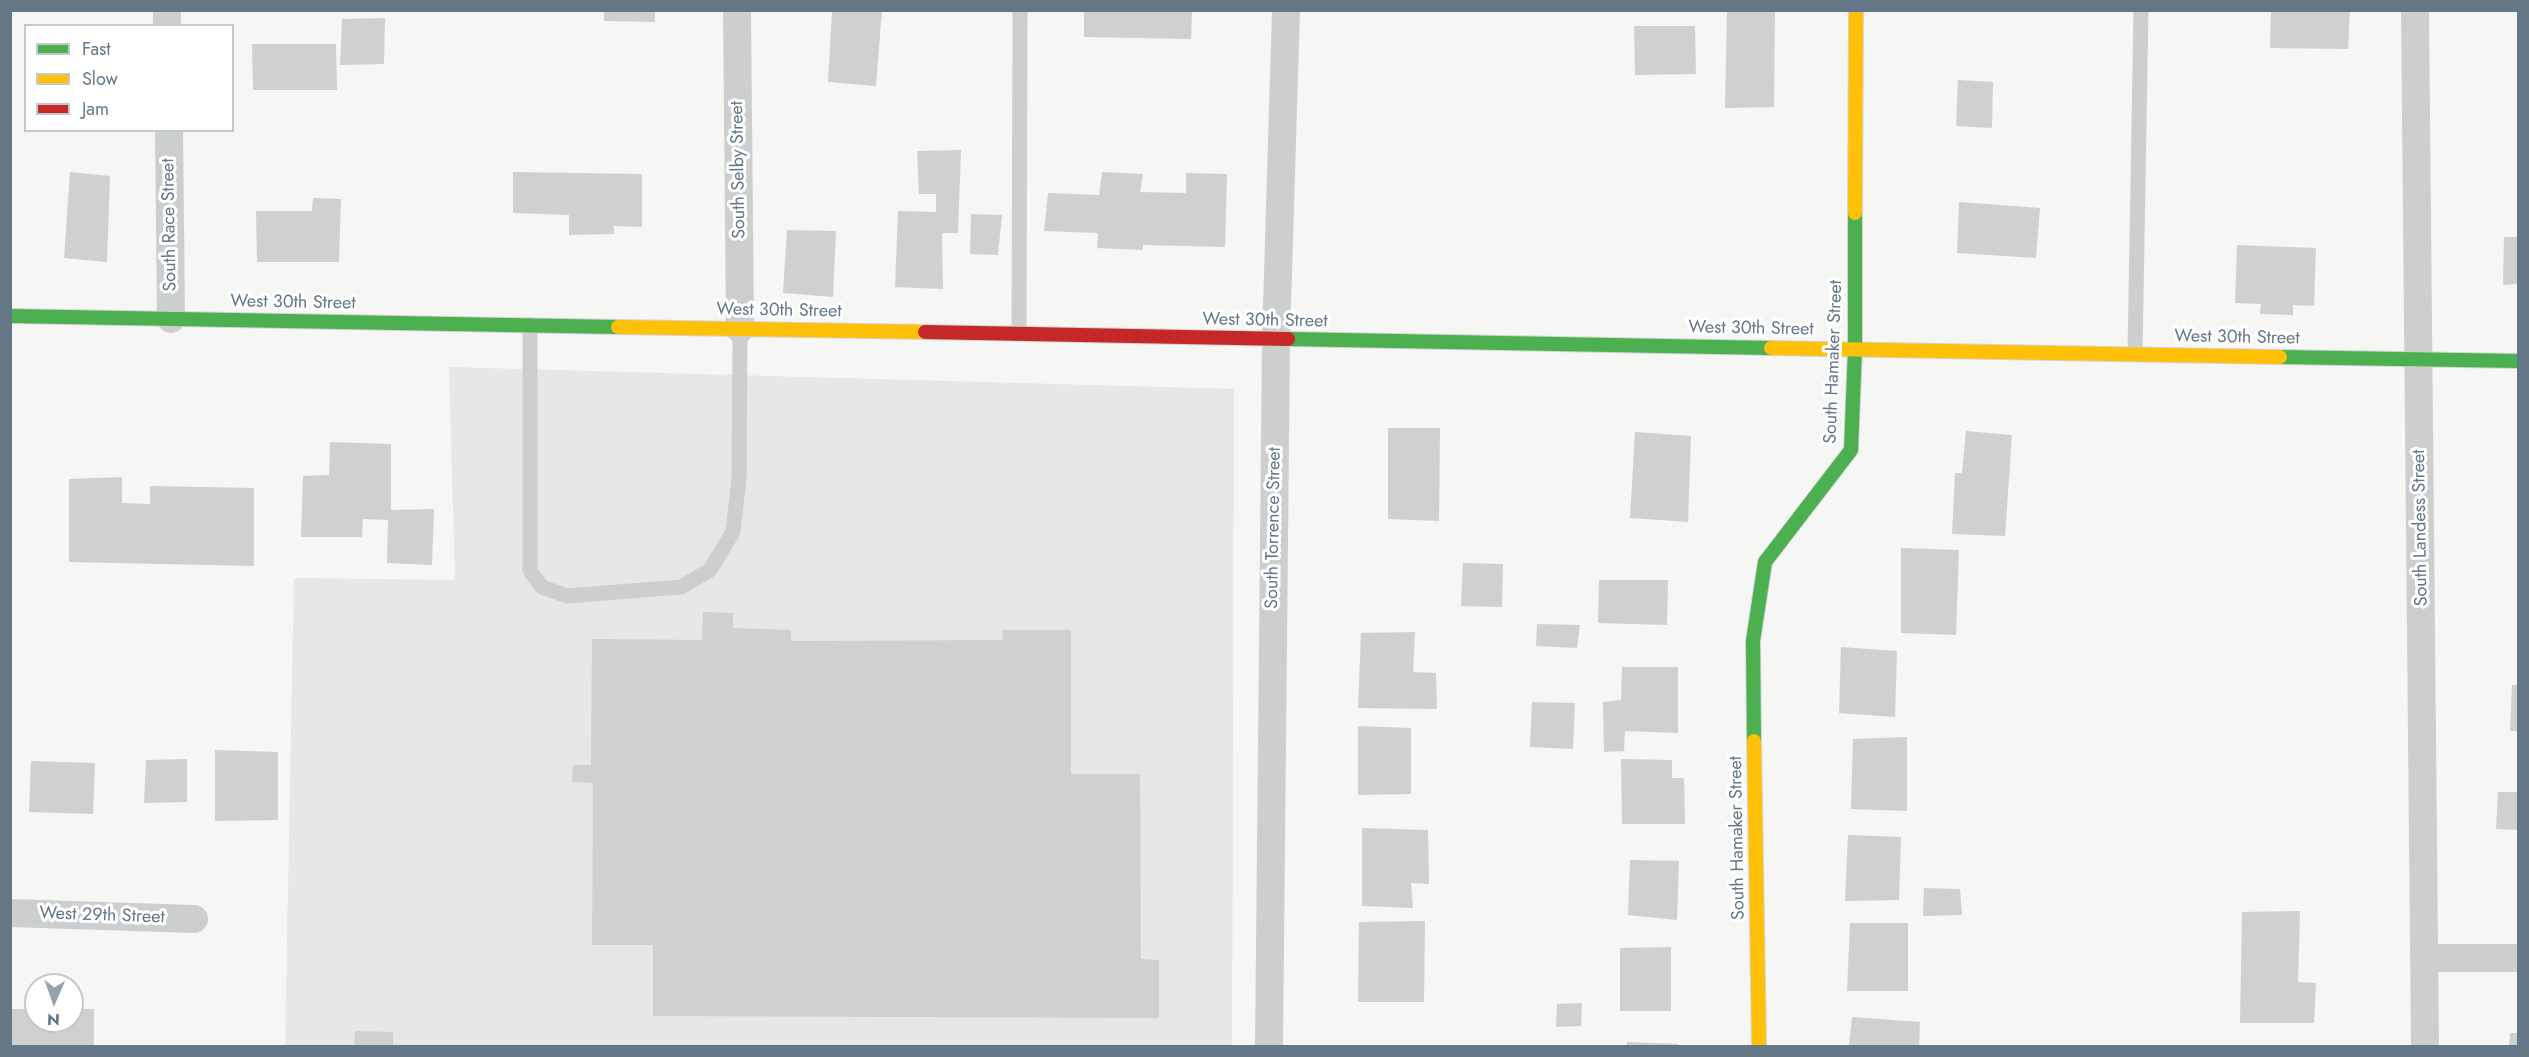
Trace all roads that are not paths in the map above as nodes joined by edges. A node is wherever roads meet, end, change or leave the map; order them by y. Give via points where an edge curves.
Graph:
1 (737, 10) edge
2 (1020, 10) edge
3 (1286, 10) edge
4 (1856, 10) edge
5 (2141, 10) edge
6 (2415, 10) edge
7 (169, 132) edge
8 (10, 316) edge
9 (171, 319) junction
10 (530, 325) junction
11 (740, 329) junction
12 (1018, 334) junction
13 (1276, 339) junction
14 (1855, 349) junction
15 (2135, 354) junction
16 (2419, 359) junction
17 (2518, 361) edge
18 (10, 913) edge
19 (194, 919) dead end
20 (2425, 957) junction
21 (2518, 958) edge
22 (1269, 1047) edge
23 (1759, 1047) edge
24 (2425, 1047) edge

1 - 11 street, South Selby Street
2 - 12 lane
3 - 13 street, South Torrence Street
4 - 14 street, South Hamaker Street
5 - 15 lane
6 - 16 street, South Landess Street
7 - 9 street, South Race Street
8 - 9 street, West 30th Street
9 - 10 street, West 30th Street
10 - 11 street, West 30th Street
10 - 11 lane via 530,571 542,586 567,596 681,587 710,570 733,532 735,521
11 - 12 street, West 30th Street
12 - 13 street, West 30th Street
13 - 14 street, West 30th Street
13 - 22 street, South Torrence Street
14 - 15 street, West 30th Street
14 - 23 street, South Hamaker Street via 1851,450 1765,561 1753,641
15 - 16 street, West 30th Street
16 - 17 street, West 30th Street
16 - 20 street, South Landess Street
18 - 19 street, West 29th Street
20 - 21 street
20 - 24 street, South Landess Street

